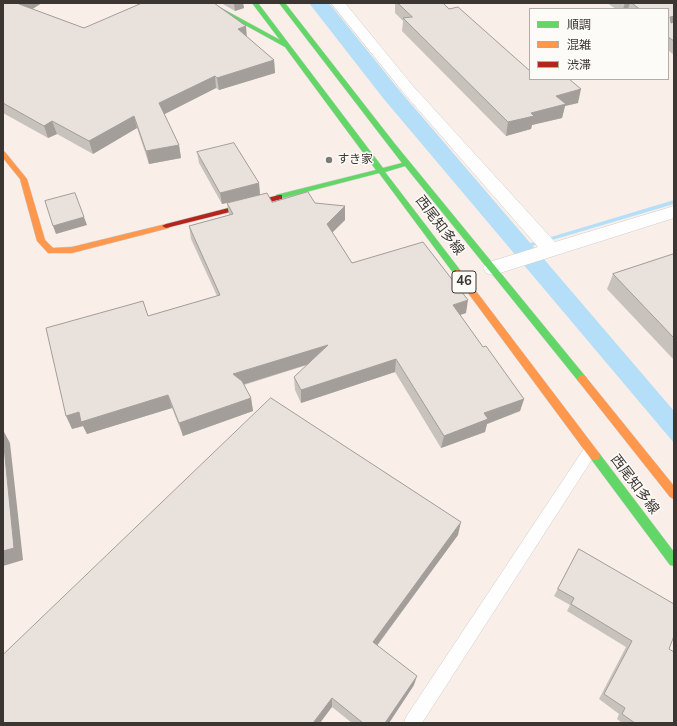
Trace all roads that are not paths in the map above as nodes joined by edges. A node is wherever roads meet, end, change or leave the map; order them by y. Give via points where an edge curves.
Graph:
1 (208, 3) edge
2 (255, 3) edge
3 (282, 3) edge
4 (338, 3) edge
5 (286, 45) junction
6 (3, 153) edge
7 (406, 164) junction
8 (380, 170) junction
9 (674, 212) edge
10 (546, 251) junction
11 (500, 266) junction
12 (590, 451) junction
13 (674, 494) edge
14 (674, 561) edge
15 (412, 723) edge

1 - 5 main road
2 - 5 main road, 西尾知多線 / 46
3 - 7 main road, 西尾知多線 / 46
4 - 10 street
5 - 8 main road, 西尾知多線 / 46
6 - 8 main road via 23,179 41,241 51,251 72,250
7 - 8 main road
7 - 11 main road, 西尾知多線 / 46
8 - 12 main road, 西尾知多線 / 46
9 - 10 street
10 - 11 street
11 - 13 main road, 西尾知多線 / 46
12 - 14 main road, 西尾知多線 / 46
12 - 15 lane

